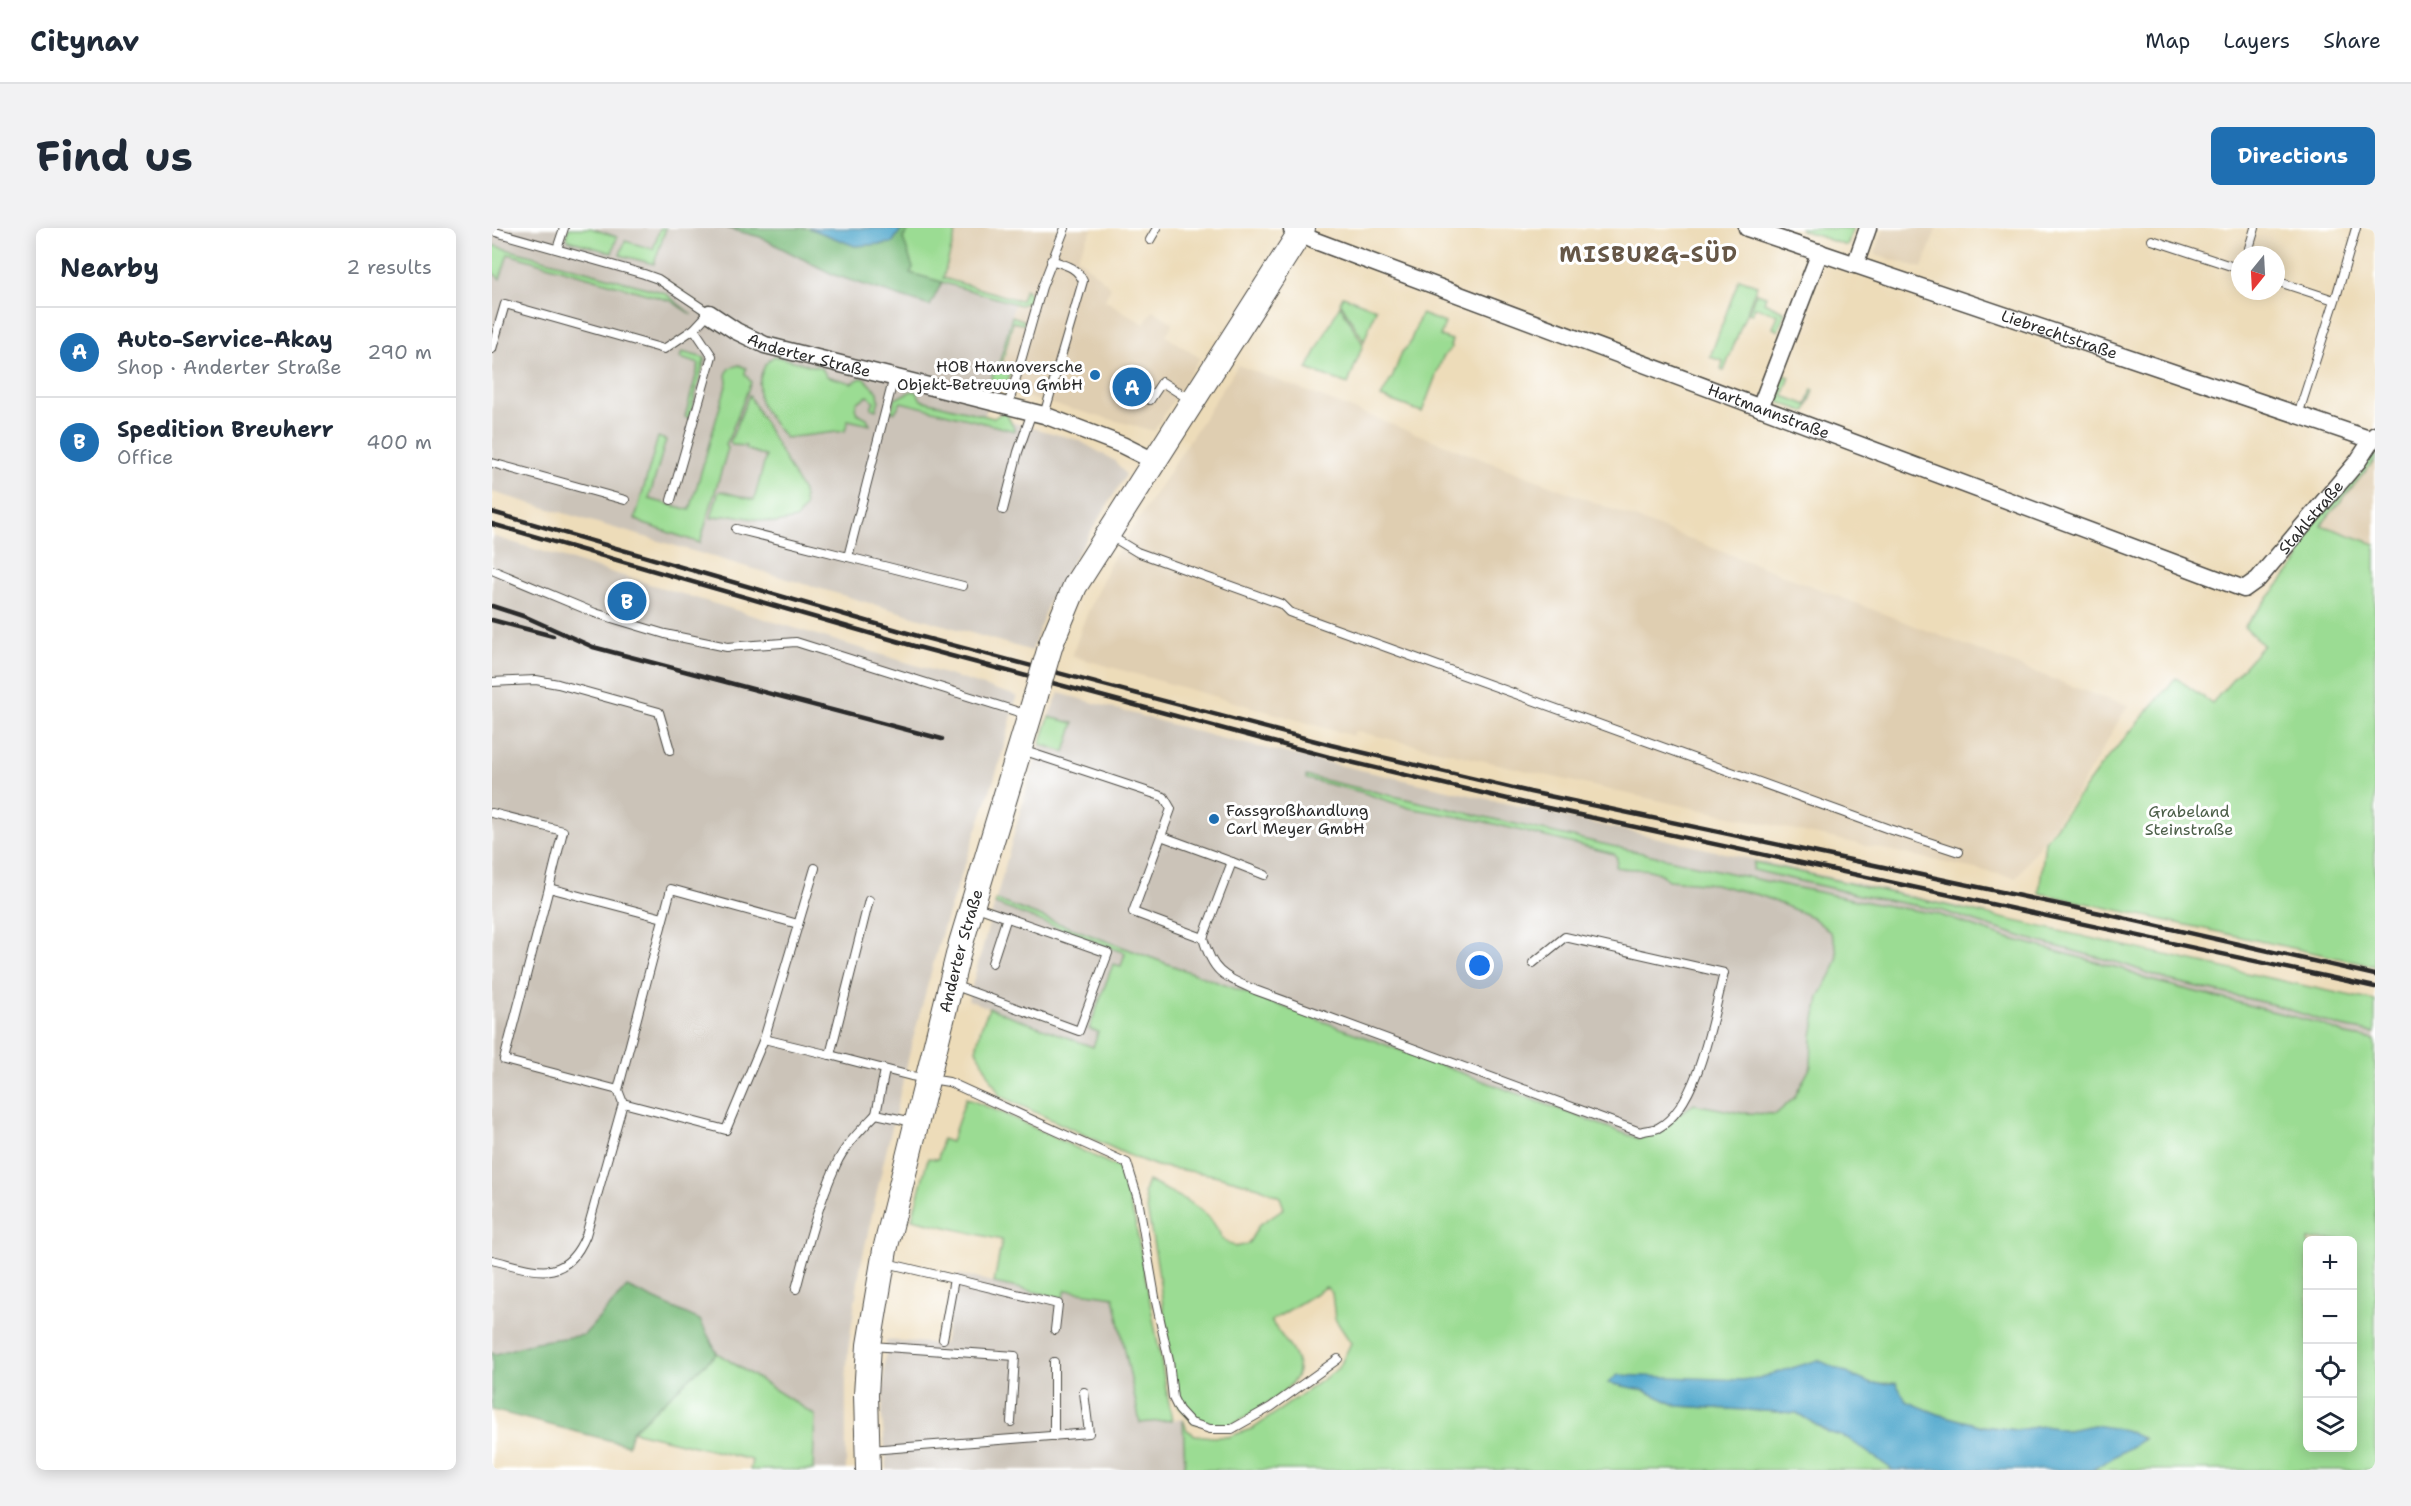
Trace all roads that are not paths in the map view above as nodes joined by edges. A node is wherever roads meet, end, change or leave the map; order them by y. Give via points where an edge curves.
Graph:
1 (564, 228) edge
2 (1065, 228) edge
3 (1157, 228) edge
4 (1747, 228) edge
5 (1868, 228) edge
6 (2255, 228) edge
7 (2356, 228) edge
8 (1297, 230) edge
9 (492, 231) edge
10 (1784, 234) edge
11 (1150, 240) dead end
12 (2152, 240) dead end
13 (2250, 246) edge
14 (557, 249) junction
15 (1820, 252) junction
16 (1051, 260) junction
17 (1855, 265) junction
18 (2231, 266) edge
19 (2285, 284) edge
20 (2331, 299) dead end
21 (709, 313) junction
22 (694, 329) junction
23 (492, 349) edge
24 (894, 377) junction
25 (1150, 400) dead end
26 (1192, 402) junction
27 (1008, 406) junction
28 (1760, 408) junction
29 (1038, 413) junction
30 (2298, 415) junction
31 (2374, 438) edge
32 (1154, 462) junction
33 (492, 463) edge
34 (625, 500) dead end
35 (671, 500) dead end
36 (1004, 510) dead end
37 (735, 529) dead end
38 (1107, 534) junction
39 (848, 557) junction
40 (492, 570) edge
41 (963, 586) dead end
42 (2238, 587) joint
43 (492, 682) edge
44 (1032, 705) junction
45 (1018, 749) junction
46 (670, 750) dead end
47 (492, 813) edge
48 (1161, 836) junction
49 (1959, 852) dead end
50 (1232, 862) junction
51 (816, 868) dead end
52 (1264, 875) dead end
53 (549, 888) junction
54 (869, 900) dead end
55 (972, 906) junction
56 (1007, 917) junction
57 (663, 918) junction
58 (798, 924) junction
59 (1203, 938) junction
60 (992, 963) dead end
61 (1533, 963) dead end
62 (950, 984) junction
63 (764, 1039) junction
64 (830, 1056) junction
65 (885, 1070) junction
66 (927, 1078) junction
67 (618, 1090) junction
68 (623, 1103) junction
69 (876, 1114) junction
70 (905, 1121) junction
71 (492, 1260) edge
72 (883, 1262) junction
73 (954, 1279) junction
74 (796, 1289) dead end
75 (1054, 1330) dead end
76 (943, 1339) dead end
77 (869, 1345) junction
78 (1338, 1359) dead end
79 (1054, 1362) dead end
80 (1084, 1392) dead end
81 (1011, 1422) dead end
82 (1054, 1436) junction
83 (867, 1460) edge

1 - 14 lane
2 - 16 lane
3 - 11 lane
4 - 10 street, Liebrechtstraße
5 - 17 street
6 - 13 lane
7 - 30 lane
8 - 26 main road, Anderter Straße
8 - 28 street, Hartmannstraße
9 - 14 lane
10 - 15 street, Liebrechtstraße
12 - 18 lane
14 - 21 lane via 644,273
15 - 17 street, Liebrechtstraße
15 - 28 street
16 - 27 lane
16 - 29 lane via 1072,267 1083,281
17 - 30 street, Liebrechtstraße
19 - 20 lane
21 - 22 lane
21 - 24 street, Anderter Straße via 765,345
22 - 23 lane via 664,349 505,304
22 - 35 lane via 712,356
24 - 27 street, Anderter Straße
24 - 39 lane
25 - 26 lane via 1162,382
26 - 32 main road, Anderter Straße
27 - 29 street, Anderter Straße
28 - 42 street, Hartmannstraße
29 - 32 street, Anderter Straße via 1122,445
29 - 36 lane via 1018,452
30 - 31 street, Liebrechtstraße
31 - 42 street, Stahlstraße via 2258,579 2246,589
32 - 38 main road, Anderter Straße
33 - 34 lane
37 - 39 lane
38 - 44 main road, Anderter Straße, bridge via 1075,586
38 - 49 lane via 1137,552 1281,604 1289,612
39 - 41 lane
40 - 44 lane via 595,613 664,634 727,647 796,642
43 - 46 lane via 536,680 659,712
44 - 45 main road, Anderter Straße
45 - 48 lane via 1164,797 1171,809
45 - 55 main road, Anderter Straße
47 - 53 lane via 563,831
48 - 50 lane
48 - 59 lane via 1132,912
50 - 52 lane
50 - 59 lane
51 - 58 lane
53 - 57 lane
53 - 67 lane via 504,1060
54 - 64 lane
55 - 56 lane
55 - 62 main road, Anderter Straße
56 - 60 lane
56 - 62 lane via 1108,953 1079,1031
57 - 58 lane via 671,889
57 - 67 lane
58 - 63 lane
59 - 61 lane via 1209,960 1228,978 1256,990 1640,1132 1657,1128 1686,1096 1698,1072 1724,973 1565,937
62 - 66 main road, Anderter Straße
63 - 64 lane
63 - 68 lane via 726,1130
64 - 65 lane
65 - 66 lane
65 - 69 lane
66 - 70 main road, Anderter Straße
66 - 78 lane via 949,1082 1127,1163 1138,1199 1173,1398 1191,1424 1232,1429 1271,1407
67 - 68 lane
68 - 71 lane via 586,1235 572,1258 560,1268 543,1272
69 - 70 lane
69 - 74 lane via 836,1163
70 - 72 main road, Anderter Straße
72 - 73 lane
72 - 77 main road, Anderter Straße
73 - 75 lane via 1058,1304
73 - 76 lane
77 - 81 lane via 1015,1356
77 - 83 main road, Anderter Straße
79 - 82 lane
80 - 82 lane via 1089,1433
82 - 83 lane

